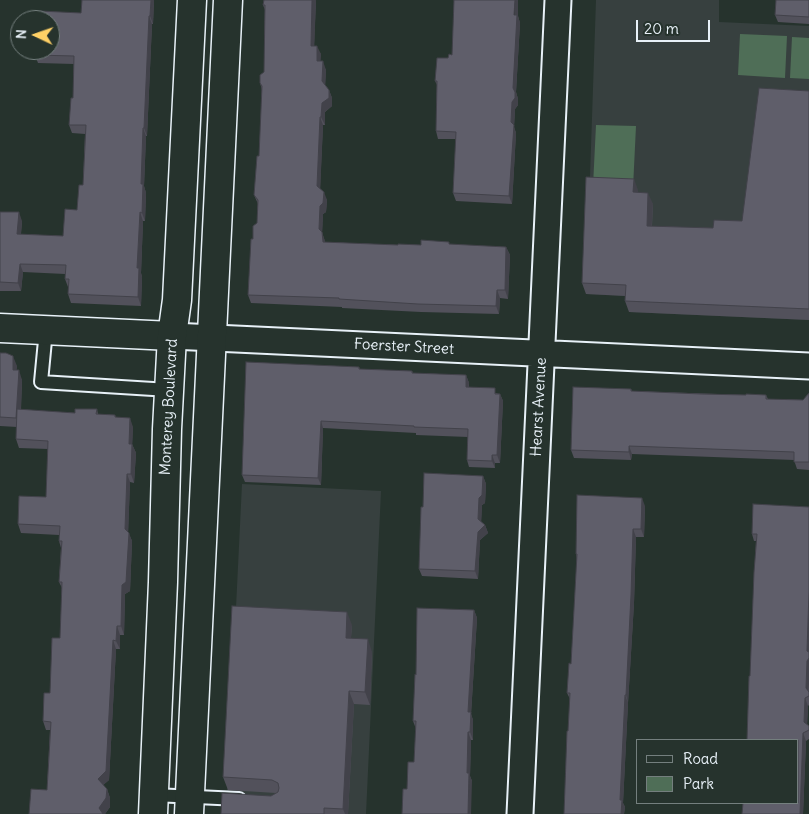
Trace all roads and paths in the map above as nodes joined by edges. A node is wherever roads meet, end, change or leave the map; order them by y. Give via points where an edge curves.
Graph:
1 (192, 0) edge
2 (228, 0) edge
3 (558, 0) edge
4 (0, 328) edge
5 (46, 330) junction
6 (172, 336) junction
7 (212, 338) junction
8 (542, 353) junction
9 (809, 366) edge
10 (169, 390) junction
11 (247, 800) edge
12 (153, 805) edge
13 (189, 805) edge
14 (520, 814) edge

1 - 6 main road, Monterey Boulevard via 178,300
2 - 7 main road
3 - 8 street, Hearst Avenue
4 - 5 main road, Foerster Street
5 - 6 main road, Foerster Street
5 - 10 lane via 41,382
6 - 7 street, Foerster Street
6 - 10 main road, Monterey Boulevard
7 - 8 street, Foerster Street
7 - 13 main road
8 - 9 street, Foerster Street
8 - 14 street, Hearst Avenue
10 - 12 main road, Monterey Boulevard
11 - 13 lane
12 - 13 lane

